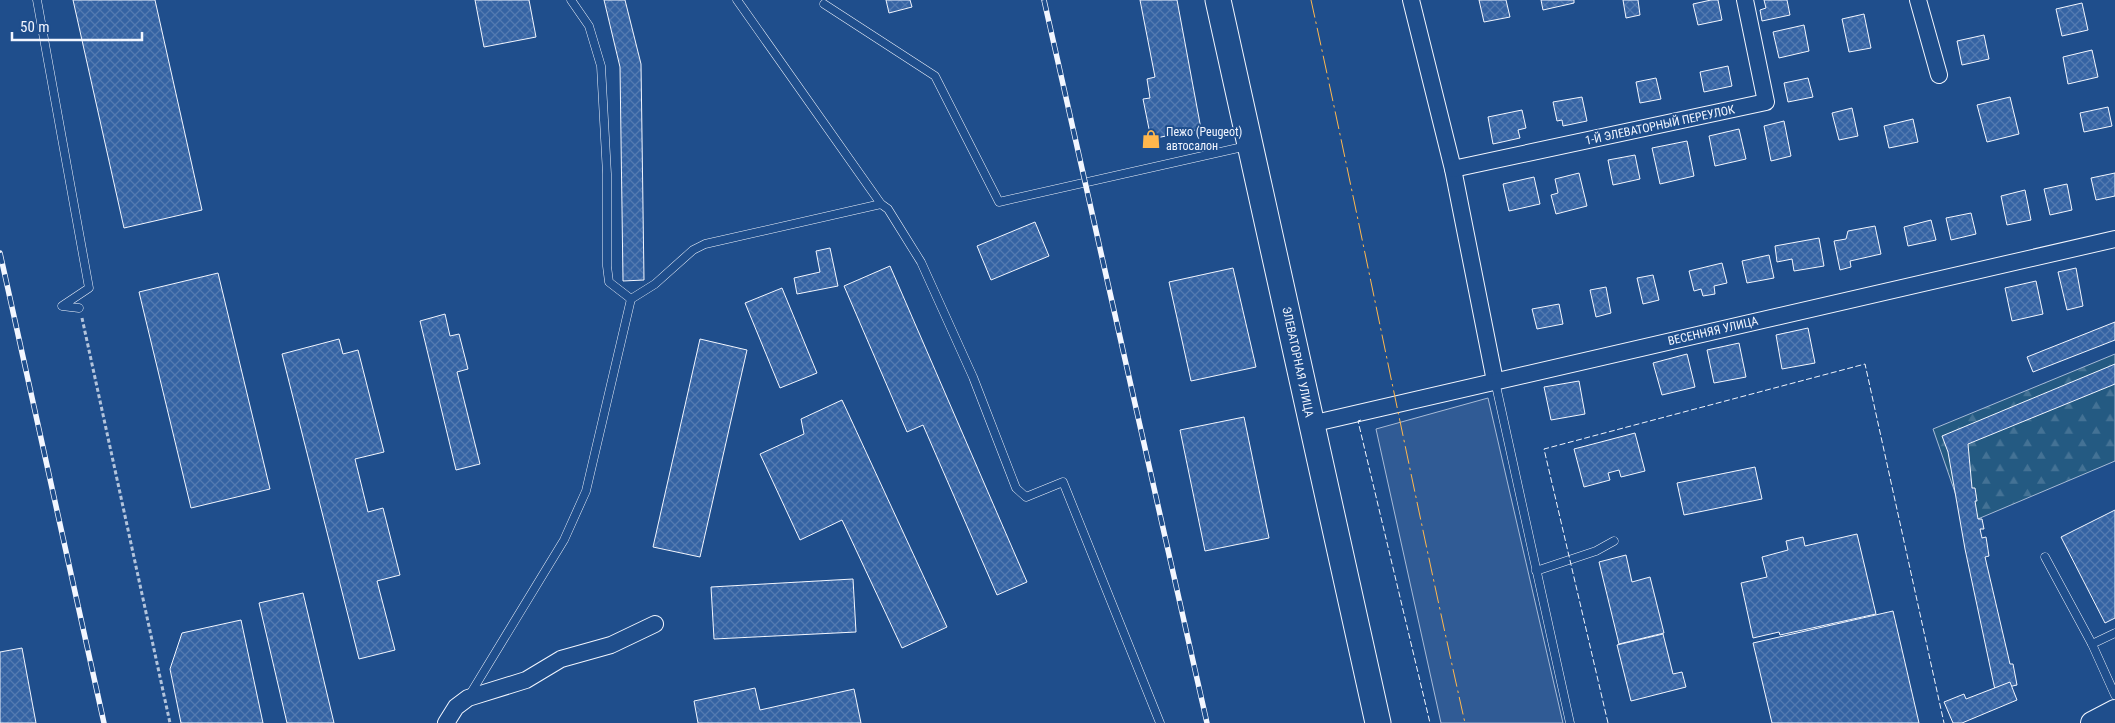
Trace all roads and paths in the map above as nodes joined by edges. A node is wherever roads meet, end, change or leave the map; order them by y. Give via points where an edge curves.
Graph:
1 (37, 0) edge
2 (571, 0) edge
3 (737, 0) edge
4 (1218, 0) edge
5 (1411, 0) edge
6 (1744, 0) edge
7 (1918, 0) edge
8 (824, 4) dead end
9 (1939, 75) dead end
10 (1250, 145) junction
11 (1453, 169) junction
12 (881, 204) junction
13 (2115, 239) edge
14 (630, 299) junction
15 (79, 308) joint
16 (1495, 381) junction
17 (1311, 424) junction
18 (1614, 541) dead end
19 (2045, 557) dead end
20 (1536, 571) junction
21 (655, 624) dead end
22 (2115, 633) edge
23 (2092, 644) junction
24 (2115, 695) edge
25 (468, 698) junction
26 (2115, 711) edge
27 (170, 723) edge
28 (446, 723) edge
29 (1160, 723) edge
30 (1378, 723) edge
31 (1570, 723) edge
32 (2092, 723) edge

1 - 15 lane via 90,288 62,306
2 - 14 lane via 589,26 602,66 608,282
3 - 12 lane
4 - 10 main road, ЭЛЕВАТОРНАЯ УЛИЦА
5 - 11 street
6 - 11 street, 1-Й ЭЛЕВАТОРНЫЙ ПЕРЕУЛОК via 1766,102
7 - 9 street
8 - 10 lane via 935,76 999,202
10 - 17 main road, ЭЛЕВАТОРНАЯ УЛИЦА
11 - 16 street
12 - 14 lane via 705,244 693,250 655,284
12 - 29 lane via 888,209 921,262 973,376 1016,488 1026,497 1063,482
13 - 16 street, ВЕСЕННЯЯ УЛИЦА
14 - 25 lane via 586,490 564,540
15 - 27 path
16 - 17 street, ВЕСЕННЯЯ УЛИЦА
16 - 20 lane
17 - 30 main road, ЭЛЕВАТОРНАЯ УЛИЦА
18 - 20 lane via 1596,551
19 - 23 lane
20 - 31 lane
21 - 25 street via 611,645 561,659 526,680
22 - 23 lane
23 - 24 lane
25 - 28 street
26 - 32 main road

